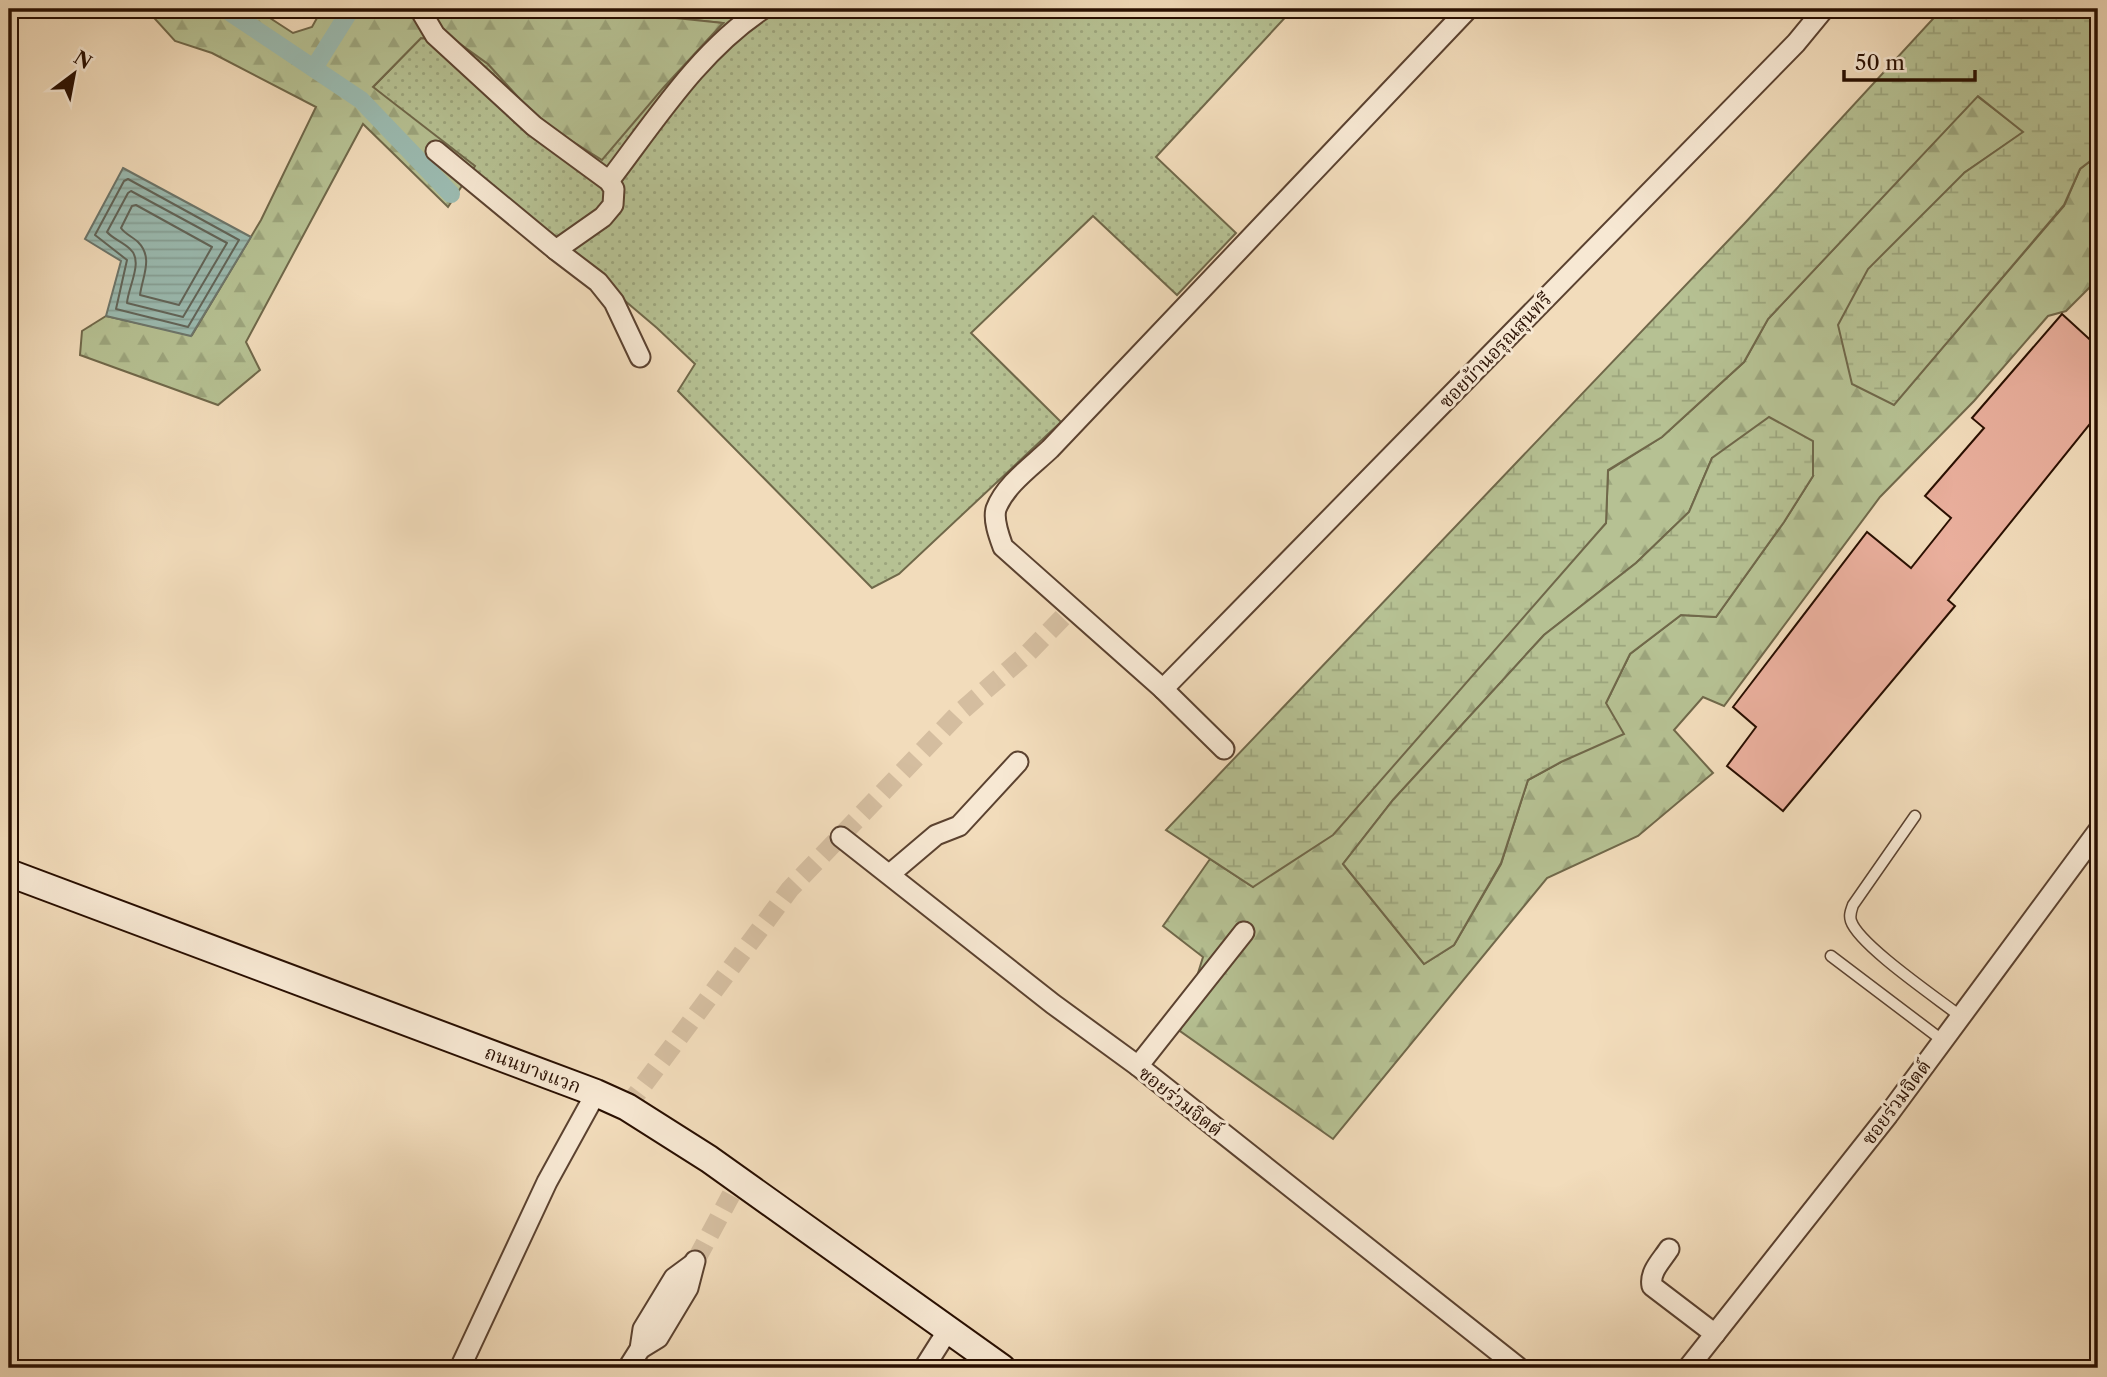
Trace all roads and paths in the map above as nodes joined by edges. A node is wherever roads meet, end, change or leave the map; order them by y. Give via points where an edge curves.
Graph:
1 (422, 9) edge
2 (763, 9) edge
3 (1468, 9) edge
4 (1824, 9) edge
5 (436, 150) dead end
6 (609, 181) junction
7 (556, 250) junction
8 (640, 357) dead end
9 (1163, 689) junction
10 (1224, 749) dead end
11 (1018, 762) dead end
12 (1915, 816) dead end
13 (2098, 831) edge
14 (841, 836) dead end
15 (9, 873) edge
16 (890, 874) junction
17 (1244, 932) dead end
18 (1830, 956) dead end
19 (1960, 1016) junction
20 (1942, 1040) junction
21 (1138, 1066) junction
22 (596, 1093) junction
23 (1669, 1249) dead end
24 (694, 1262) tunnel mouth
25 (948, 1330) junction
26 (1715, 1334) junction
27 (460, 1368) edge
28 (628, 1368) edge
29 (924, 1368) edge
30 (1002, 1368) edge
31 (1519, 1368) edge
32 (1688, 1368) edge

1 - 6 street via 435,35 481,79 534,127
2 - 6 street via 691,75
3 - 9 street via 1006,491 995,510 1003,547
4 - 9 street, ซอยบ้านอรุณสุนทรี via 1787,53
5 - 7 street
6 - 7 street via 616,195 613,205
7 - 8 street via 598,282 614,302
9 - 10 street
11 - 16 street via 959,826 936,835
12 - 19 lane via 1853,905 1852,923 1864,941
13 - 19 street, ซอยร่วมจิตต์
14 - 16 street, ซอยร่วมจิตต์
15 - 22 main road, ถนนบางแวก
16 - 21 street, ซอยร่วมจิตต์
17 - 21 street
18 - 20 lane
19 - 20 street, ซอยร่วมจิตต์
20 - 26 street, ซอยร่วมจิตต์
21 - 31 street, ซอยร่วมจิตต์
22 - 25 main road, ถนนบางแวก via 627,1107 735,1188
22 - 27 street via 547,1182
23 - 26 street via 1654,1271 1652,1286
24 - 28 street via 674,1278 643,1329 640,1349
25 - 29 street
25 - 30 main road, ถนนบางแวก
26 - 32 street, ซอยร่วมจิตต์

